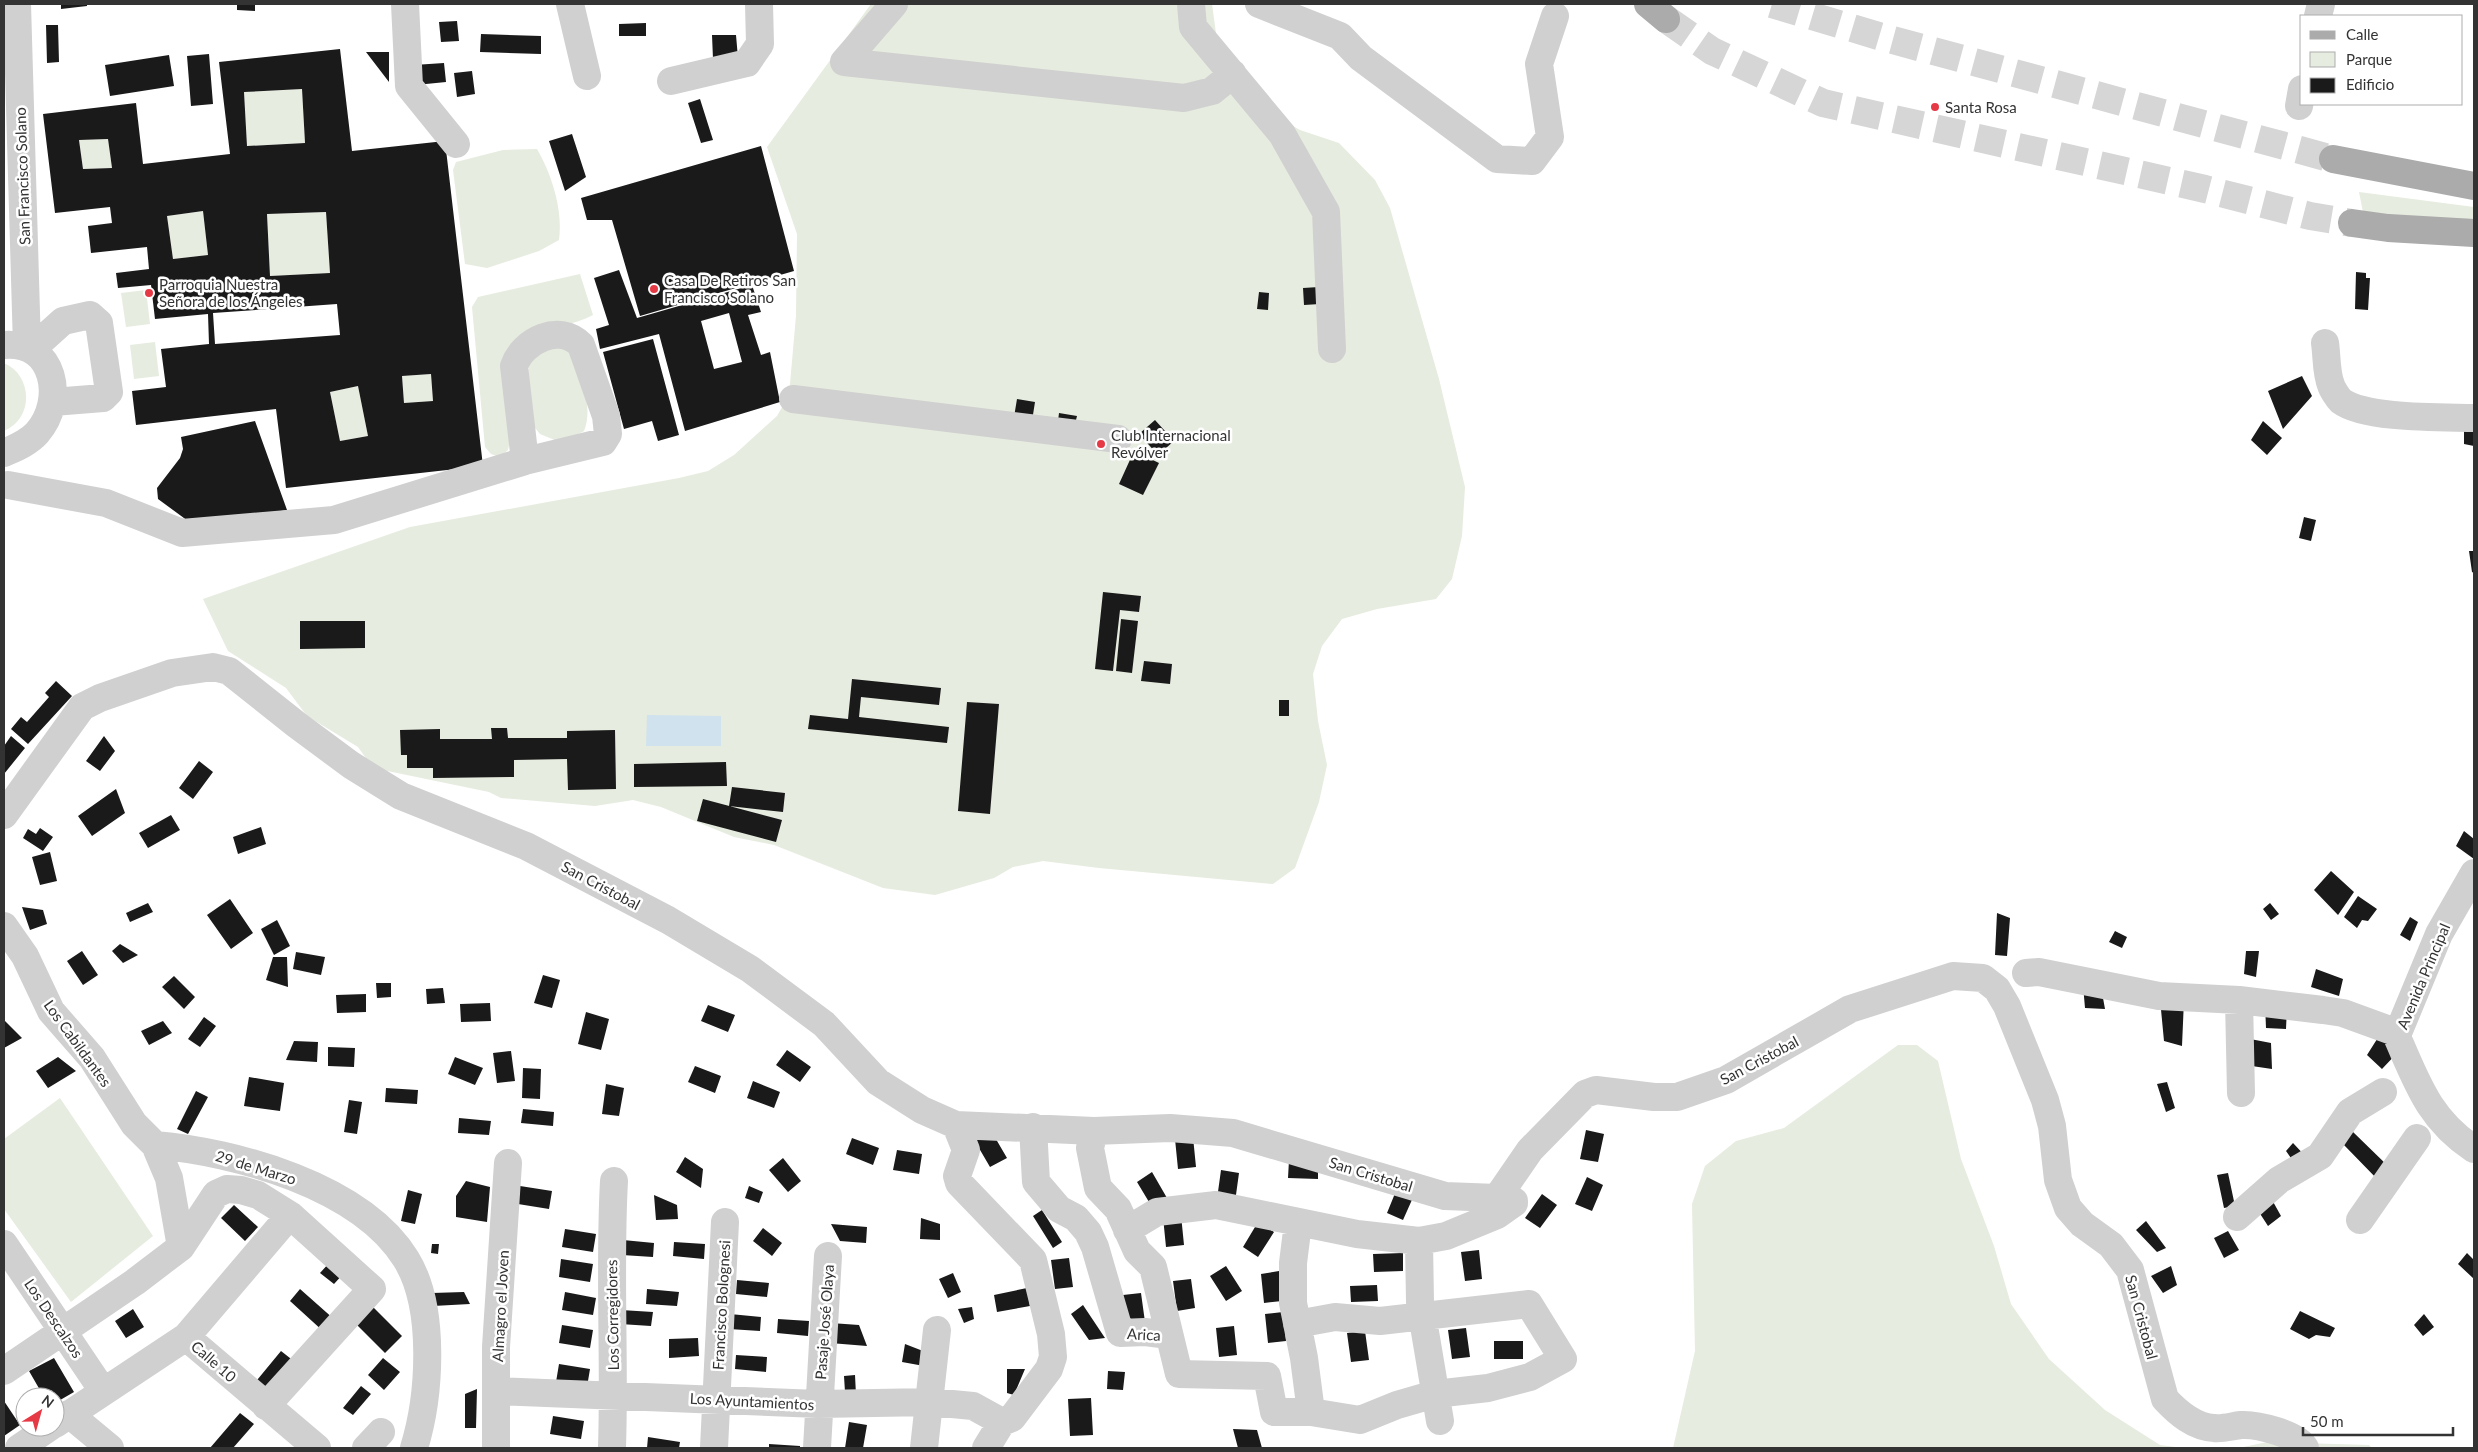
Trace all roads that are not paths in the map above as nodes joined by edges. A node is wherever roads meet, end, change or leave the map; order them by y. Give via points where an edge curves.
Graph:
1 (17, 4) edge
2 (405, 4) edge
3 (570, 4) edge
4 (759, 4) edge
5 (894, 4) edge
6 (1191, 4) edge
7 (1259, 4) edge
8 (1555, 16) dead end
9 (1233, 74) junction
10 (587, 76) dead end
11 (671, 81) dead end
12 (456, 144) dead end
13 (2333, 160) tunnel mouth
14 (2474, 186) edge
15 (2352, 223) tunnel mouth
16 (2474, 233) edge
17 (2325, 343) dead end
18 (21, 347) edge
19 (1332, 349) dead end
20 (793, 398) dead end
21 (53, 402) junction
22 (2474, 418) edge
23 (1118, 440) dead end
24 (4, 453) edge
25 (525, 461) junction
26 (8, 485) dead end
27 (4, 815) edge
28 (2474, 873) edge
29 (4, 926) edge
30 (2026, 973) dead end
31 (2239, 1000) junction
32 (2398, 1033) junction
33 (2383, 1092) dead end
34 (2241, 1093) dead end
35 (956, 1125) junction
36 (1033, 1127) junction
37 (1094, 1132) junction
38 (2417, 1138) dead end
39 (156, 1145) junction
40 (2474, 1149) edge
41 (508, 1164) dead end
42 (614, 1181) dead end
43 (1098, 1188) junction
44 (1497, 1198) junction
45 (1059, 1209) junction
46 (290, 1216) junction
47 (2237, 1217) dead end
48 (2360, 1220) dead end
49 (725, 1222) dead end
50 (1298, 1223) junction
51 (1127, 1230) junction
52 (1419, 1241) junction
53 (4, 1244) edge
54 (181, 1247) junction
55 (828, 1256) dead end
56 (1423, 1316) junction
57 (1297, 1324) junction
58 (937, 1330) dead end
59 (64, 1331) junction
60 (1169, 1335) junction
61 (186, 1337) junction
62 (4, 1371) edge
63 (103, 1391) junction
64 (497, 1391) junction
65 (1435, 1394) junction
66 (614, 1396) junction
67 (717, 1399) junction
68 (931, 1402) junction
69 (818, 1404) junction
70 (266, 1406) junction
71 (1311, 1412) junction
72 (65, 1417) edge
73 (1440, 1421) dead end
74 (1002, 1422) junction
75 (65, 1426) edge
76 (36, 1437) edge
77 (19, 1448) edge
78 (110, 1448) edge
79 (317, 1448) edge
80 (414, 1448) edge
81 (496, 1448) edge
82 (612, 1448) edge
83 (714, 1448) edge
84 (817, 1448) edge
85 (924, 1448) edge
86 (986, 1448) edge
87 (2305, 1448) edge

1 - 18 street, San Francisco Solano
2 - 12 street via 409,86
3 - 10 street
4 - 11 street via 760,44 747,63
5 - 9 street via 844,62 1184,98 1212,91
6 - 9 street via 1193,27
7 - 8 street via 1340,36 1361,58 1496,159 1532,161 1550,137 1539,64
9 - 19 street via 1282,134 1326,212
13 - 14 main road
15 - 16 main road
17 - 22 street via 2330,384 2340,400 2376,412
18 - 21 street via 44,362 53,382
18 - 21 street via 63,321 90,316 99,323 107,396
20 - 23 street
21 - 24 street via 47,419 36,434
25 - 25 street via 602,442 608,434 606,416 581,345 575,338 550,335 529,343 518,354 514,366
25 - 26 street via 334,520 182,533 106,503
27 - 35 street, San Cristobal via 82,708 100,698 172,673 213,667 229,671 351,765 400,796 526,846 668,920 750,969 824,1024 878,1082 922,1110
28 - 32 street, Avenida Principal via 2439,934
29 - 39 street, Los Cabildantes via 25,956 51,1010 92,1058 134,1124
30 - 31 street via 2038,972 2159,996
31 - 32 street via 2343,1014
31 - 34 street
32 - 40 street, Avenida Principal via 2418,1086 2434,1114
33 - 47 street via 2350,1112 2320,1156 2279,1180
35 - 36 street, San Cristobal via 1009,1129
35 - 74 street via 966,1150 957,1176 959,1184 1033,1260 1051,1334 1053,1356 1049,1369 1012,1418
36 - 37 street, San Cristobal
36 - 45 street via 1036,1182
37 - 43 street via 1090,1148
37 - 44 street, San Cristobal via 1170,1128 1233,1133 1444,1196
38 - 48 street
39 - 54 street, Los Cabildantes via 169,1178
39 - 80 street, 29 de Marzo via 194,1148 284,1173 332,1195 359,1212 395,1242 416,1280 424,1325 426,1390
41 - 64 street, Almagro el Joven via 496,1347
42 - 66 street, Los Corregidores via 611,1239
43 - 45 street
43 - 51 street via 1118,1209
44 - 52 street via 1514,1203 1497,1215 1446,1236
44 - 87 street, San Cristobal via 1530,1150 1585,1094 1596,1090 1677,1097 1726,1080 1850,1009 1953,976 1983,978 1997,989 2007,1006 2045,1100 2052,1126 2058,1180 2068,1208 2082,1224 2112,1245 2130,1270 2165,1399 2180,1414 2196,1423 2214,1428 2244,1425 2269,1429 2289,1436
45 - 60 street, Arica via 1076,1218 1088,1232 1120,1333
46 - 54 street via 258,1195 227,1189 212,1198
46 - 61 street
46 - 70 street via 372,1288
49 - 67 street, Francisco Bolognesi
50 - 51 street via 1216,1205 1157,1212
50 - 52 street
50 - 57 street via 1293,1263 1293,1303
51 - 60 street via 1137,1251 1153,1268
52 - 56 street
53 - 59 street, Los Descalzos
54 - 59 street
55 - 69 street, Pasaje José Olaya
56 - 57 street via 1380,1321 1335,1317
56 - 65 street
56 - 65 street via 1529,1304 1563,1359 1530,1377 1488,1388
57 - 71 street
58 - 68 street
59 - 62 street
59 - 63 street, Los Descalzos
60 - 71 street via 1179,1374 1267,1376 1274,1412
61 - 63 street, Calle 10
61 - 70 street, Calle 10
63 - 72 street, Calle 10
64 - 66 street, Los Ayuntamientos
64 - 81 street, Almagro el Joven
65 - 71 street via 1360,1420
65 - 73 street
66 - 67 street, Los Ayuntamientos
66 - 82 street, Los Corregidores
67 - 69 street, Los Ayuntamientos
67 - 83 street, Francisco Bolognesi
68 - 69 street, Los Ayuntamientos
68 - 74 street, Los Ayuntamientos via 973,1406
68 - 85 street
69 - 84 street, Pasaje José Olaya
70 - 79 street, Calle 10
74 - 86 street
75 - 78 street
76 - 77 street, Calle 10

